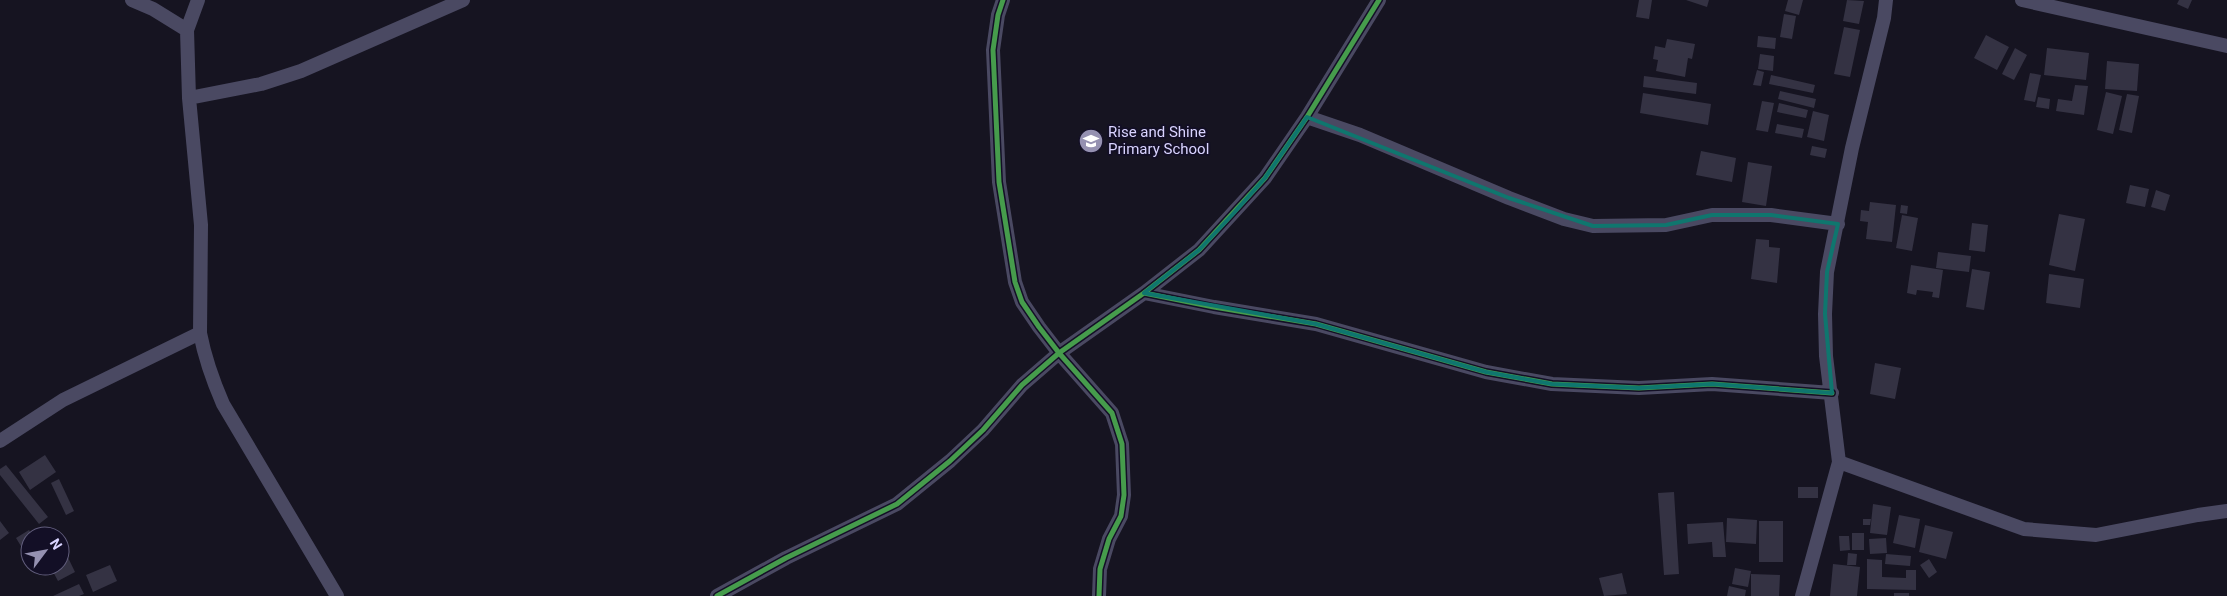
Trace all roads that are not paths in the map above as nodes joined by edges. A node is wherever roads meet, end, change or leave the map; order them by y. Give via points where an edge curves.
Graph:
1 (132, 0) edge
2 (198, 0) edge
3 (464, 0) edge
4 (1002, 0) edge
5 (1379, 0) edge
6 (1886, 0) edge
7 (2022, 0) edge
8 (2077, 6) edge
9 (187, 30) junction
10 (2227, 46) edge
11 (189, 98) junction
12 (1307, 117) junction
13 (1838, 224) junction
14 (1144, 293) junction
15 (200, 334) junction
16 (1059, 354) junction
17 (1832, 393) junction
18 (0, 441) edge
19 (1840, 462) junction
20 (2227, 512) edge
21 (337, 596) edge
22 (717, 596) edge
23 (1099, 596) edge
24 (1802, 596) edge

1 - 9 street
2 - 9 street
3 - 11 street via 301,70 261,84
4 - 16 street via 992,50 999,182 1010,255 1022,302
5 - 12 street
6 - 13 street
7 - 8 street
8 - 10 street
9 - 11 street
11 - 15 street via 201,225
12 - 13 street via 1360,135 1510,198 1593,226 1666,225 1712,215 1771,215
12 - 14 street via 1265,178 1232,215 1199,250
13 - 17 street via 1827,272 1825,314 1826,356
14 - 16 street
14 - 17 street via 1316,324 1486,372 1552,384 1640,388 1712,384
15 - 18 street via 63,400
15 - 21 street via 210,375 223,404
16 - 22 street via 1022,385 983,430 896,504
16 - 23 street via 1112,413 1122,444 1124,495 1121,516 1100,569
17 - 19 street
19 - 20 street via 2024,530 2096,536
19 - 24 street

